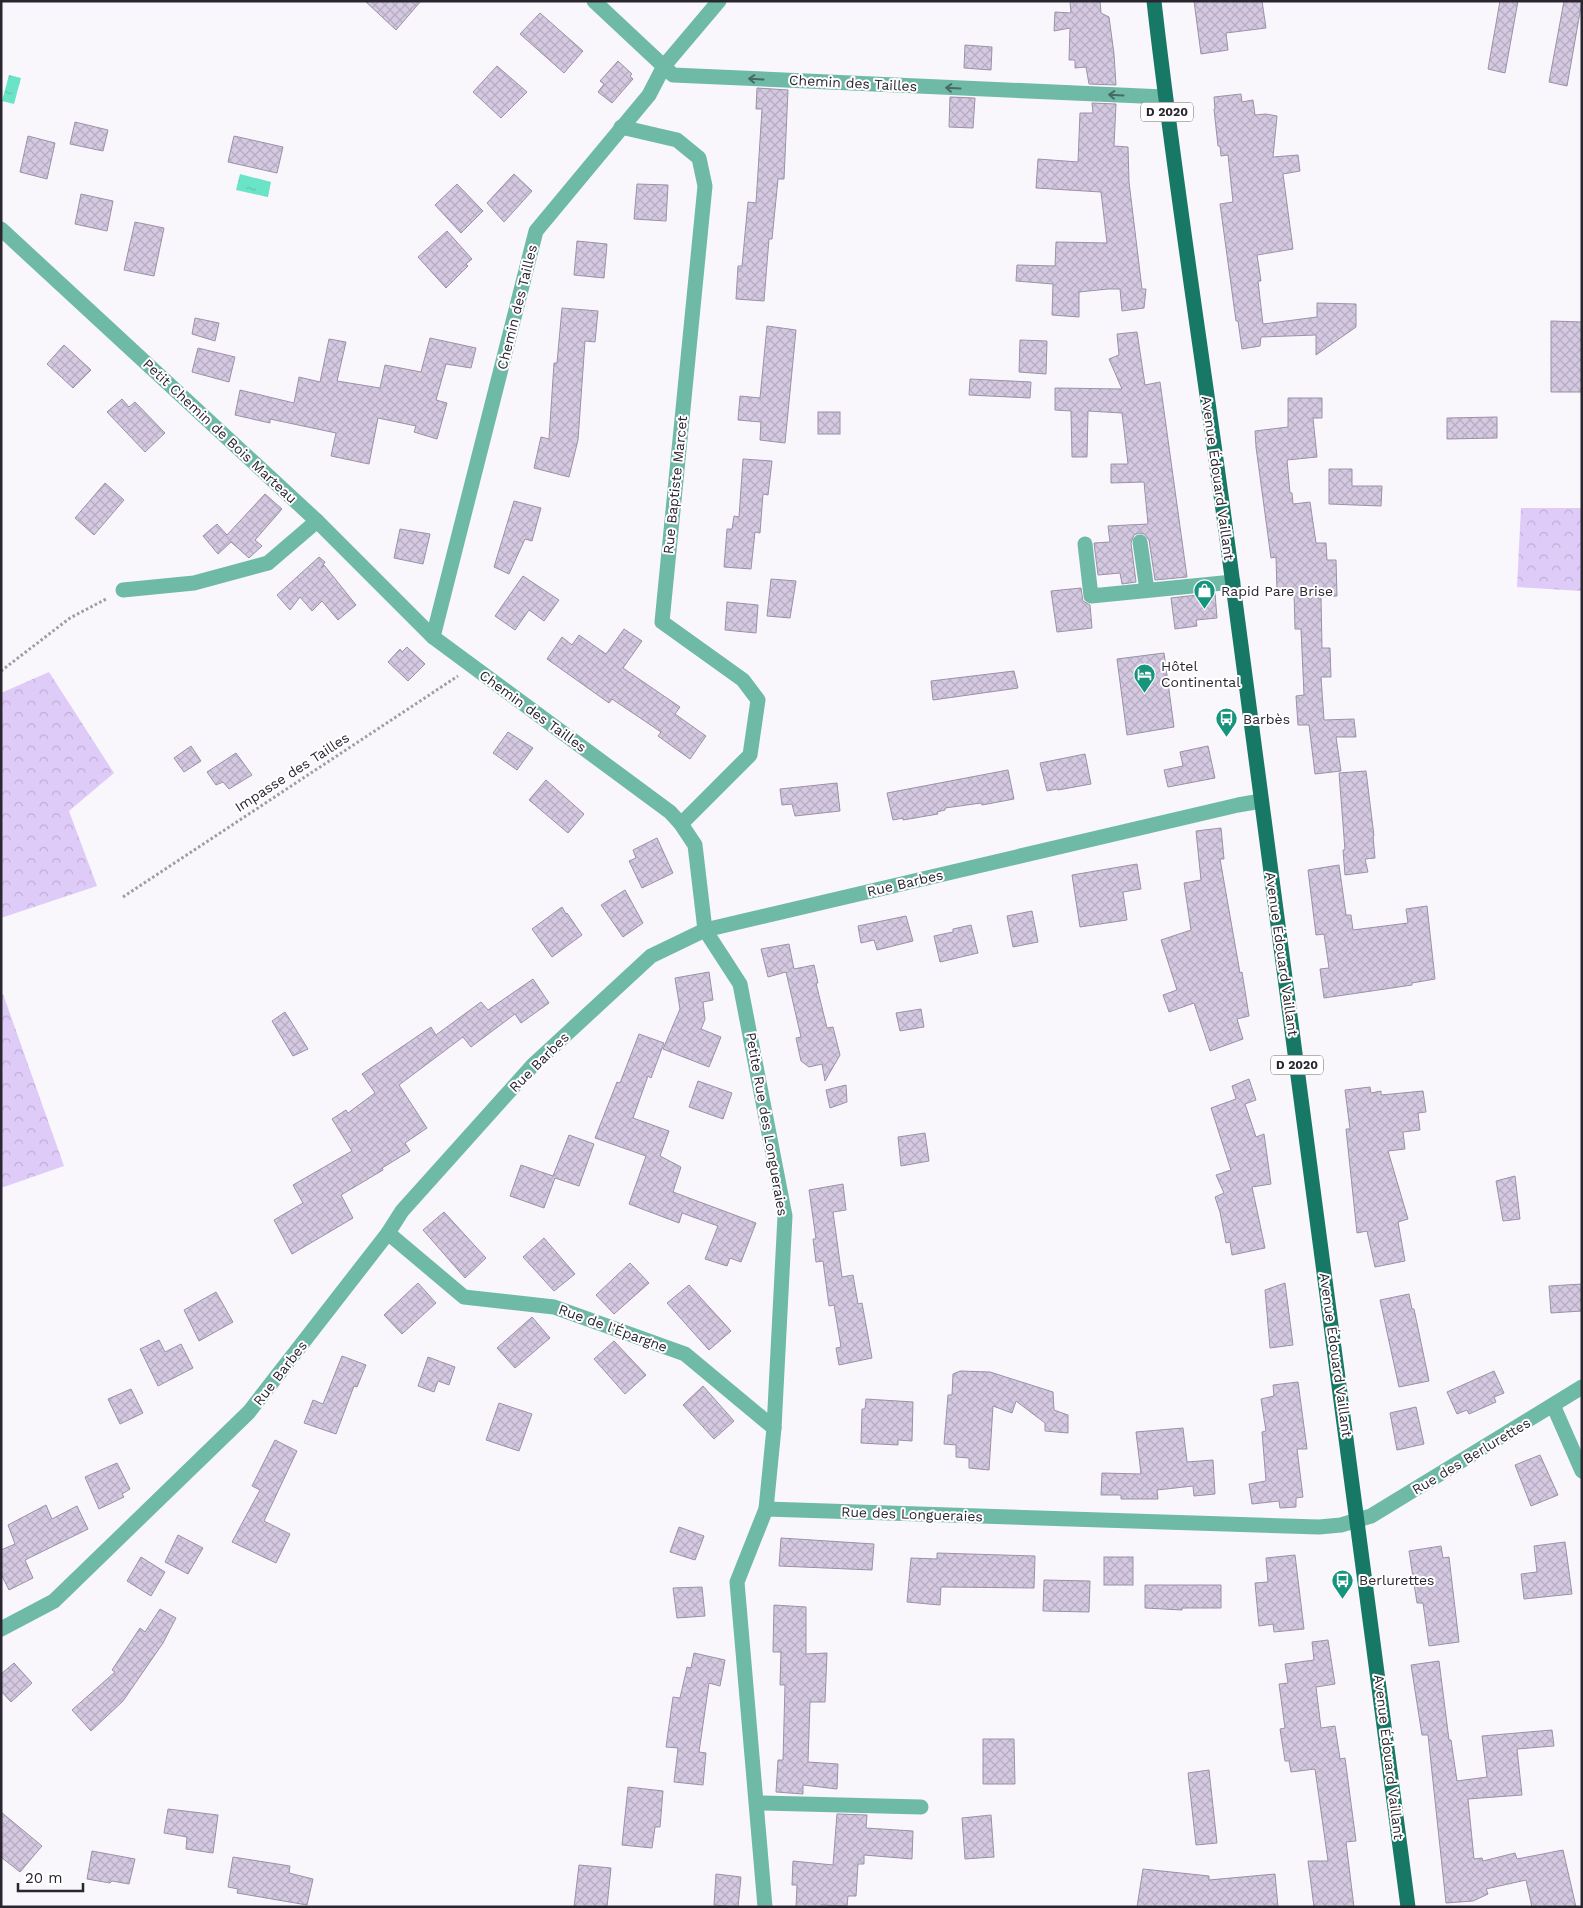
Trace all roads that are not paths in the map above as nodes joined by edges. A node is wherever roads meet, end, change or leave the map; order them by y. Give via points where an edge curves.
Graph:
1 (594, 1) edge
2 (719, 1) edge
3 (1154, 1) edge
4 (664, 66) junction
5 (1164, 98) junction
6 (621, 127) junction
7 (1, 229) edge
8 (317, 521) junction
9 (1140, 542) dead end
10 (1085, 544) dead end
11 (1233, 582) junction
12 (122, 590) road end
13 (1147, 590) junction
14 (433, 637) junction
15 (1261, 801) junction
16 (681, 824) junction
17 (705, 930) junction
18 (388, 1233) junction
19 (1582, 1387) edge
20 (1554, 1405) junction
21 (774, 1428) junction
22 (1582, 1471) edge
23 (766, 1509) junction
24 (1358, 1521) junction
25 (1, 1629) edge
26 (758, 1803) junction
27 (921, 1807) dead end
28 (765, 1907) edge
29 (1408, 1907) edge

1 - 4 street
2 - 4 street
3 - 5 main road, Avenue Édouard Vaillant / D 2020
5 -> 4 street, Chemin des Tailles via 673,75
4 - 6 street, Chemin des Tailles via 649,95
5 - 11 main road, Avenue Édouard Vaillant / D 2020
6 - 14 street, Chemin des Tailles via 536,231
6 - 16 street, Rue Baptiste Marcet via 677,140 699,158 705,186 662,622 743,680 758,700 750,755
7 - 8 street, Petit Chemin de Bois Marteau
8 - 12 street via 268,563 194,583
8 - 14 street, Petit Chemin de Bois Marteau
9 - 13 street
10 - 13 street via 1091,596
11 - 13 street
11 - 15 main road, Avenue Édouard Vaillant / D 2020
14 - 16 street, Chemin des Tailles via 670,812
15 - 17 street, Rue Barbes
15 - 24 main road, Avenue Édouard Vaillant / D 2020
16 - 17 street, Chemin des Tailles via 695,845
17 - 18 street, Rue Barbes via 651,956 533,1065 402,1210
17 - 21 street, Petite Rue des Longueraies via 740,984 785,1216
18 - 21 street, Rue de l'Épargne via 464,1296 554,1307 685,1354
18 - 25 street, Rue Barbes via 250,1412 54,1600
19 - 20 street, Rue des Berlurettes
20 - 22 street
20 - 24 street, Rue des Berlurettes
21 - 23 street, Petite Rue des Longueraies
23 - 24 street, Rue des Longueraies via 1319,1527
23 - 26 street via 737,1582
24 - 29 main road, Avenue Édouard Vaillant / D 2020
26 - 27 street
26 - 28 street

